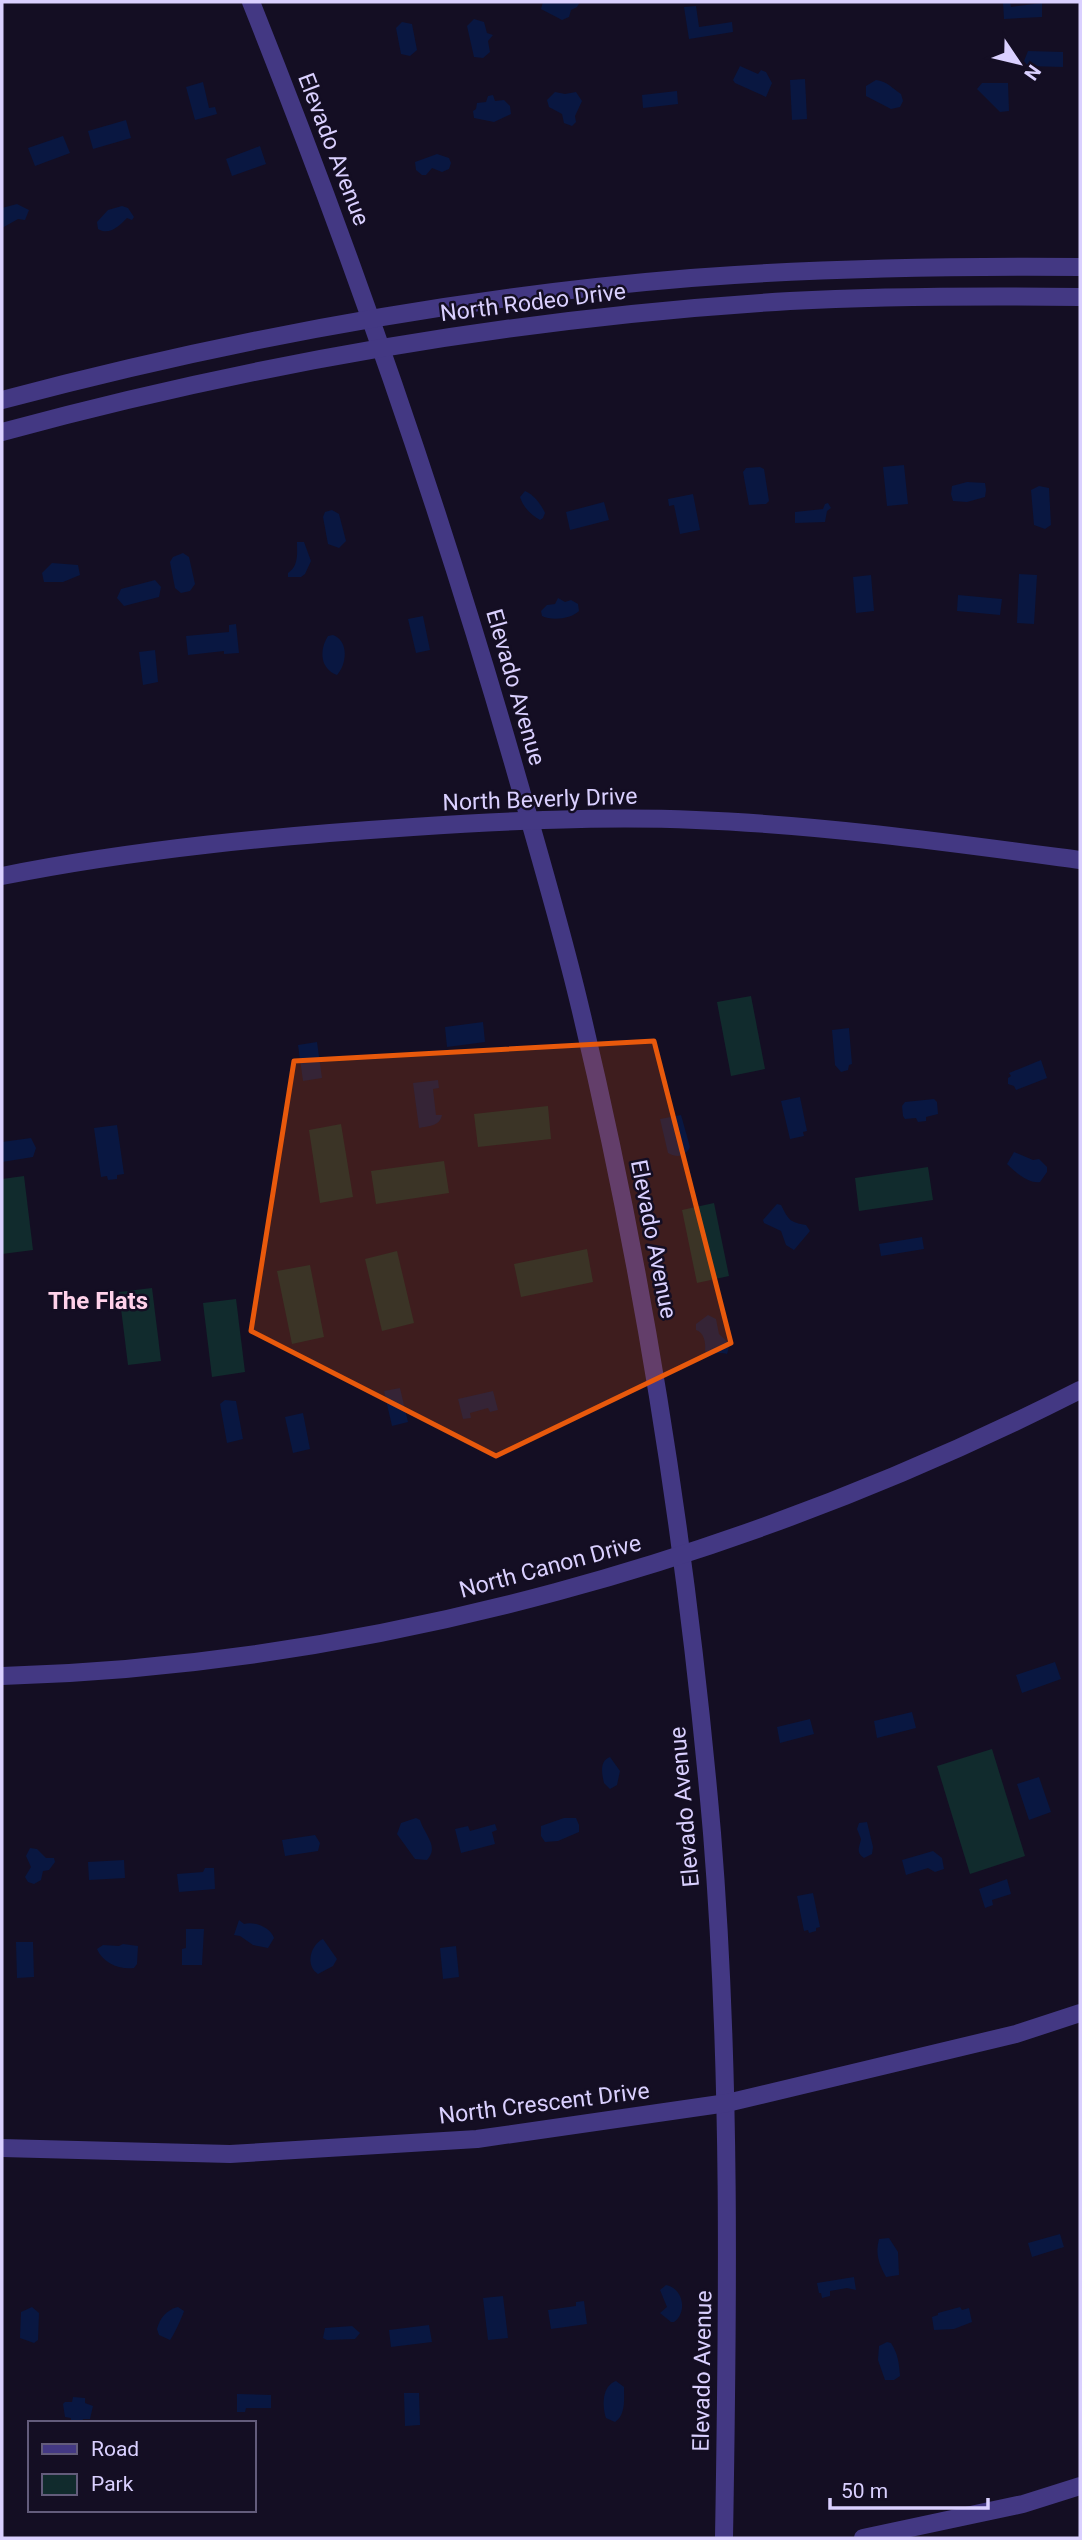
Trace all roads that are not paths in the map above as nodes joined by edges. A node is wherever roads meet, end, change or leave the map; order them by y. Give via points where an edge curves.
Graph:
1 (251, 2) edge
2 (1080, 267) edge
3 (1080, 297) edge
4 (371, 318) junction
5 (381, 348) junction
6 (2, 400) edge
7 (2, 432) edge
8 (530, 820) junction
9 (1080, 860) edge
10 (2, 876) edge
11 (1080, 1390) edge
12 (681, 1555) junction
13 (2, 1676) edge
14 (1080, 2013) edge
15 (727, 2103) junction
16 (2, 2148) edge
17 (1080, 2486) edge
18 (724, 2538) edge
19 (863, 2538) edge

1 - 4 street, Elevado Avenue
2 - 4 street, North Rodeo Drive via 893,267 690,278
3 - 5 street, North Rodeo Drive via 894,297 692,308
4 - 5 street, Elevado Avenue
4 - 6 street, North Rodeo Drive via 174,357
5 - 7 street, North Rodeo Drive via 180,386
5 - 8 street, Elevado Avenue via 458,576
8 - 9 street, North Beverly Drive via 696,820 903,837
8 - 10 street, North Beverly Drive via 180,847
8 - 12 street, Elevado Avenue via 578,998 618,1179
11 - 12 street, North Canon Drive via 871,1484
12 - 13 street, North Canon Drive via 496,1608 304,1646 113,1670
12 - 15 street, Elevado Avenue via 711,1829
14 - 15 street, North Crescent Drive via 1016,2034
15 - 16 street, North Crescent Drive via 477,2139 230,2154
15 - 18 street, Elevado Avenue
17 - 19 street via 1023,2504

